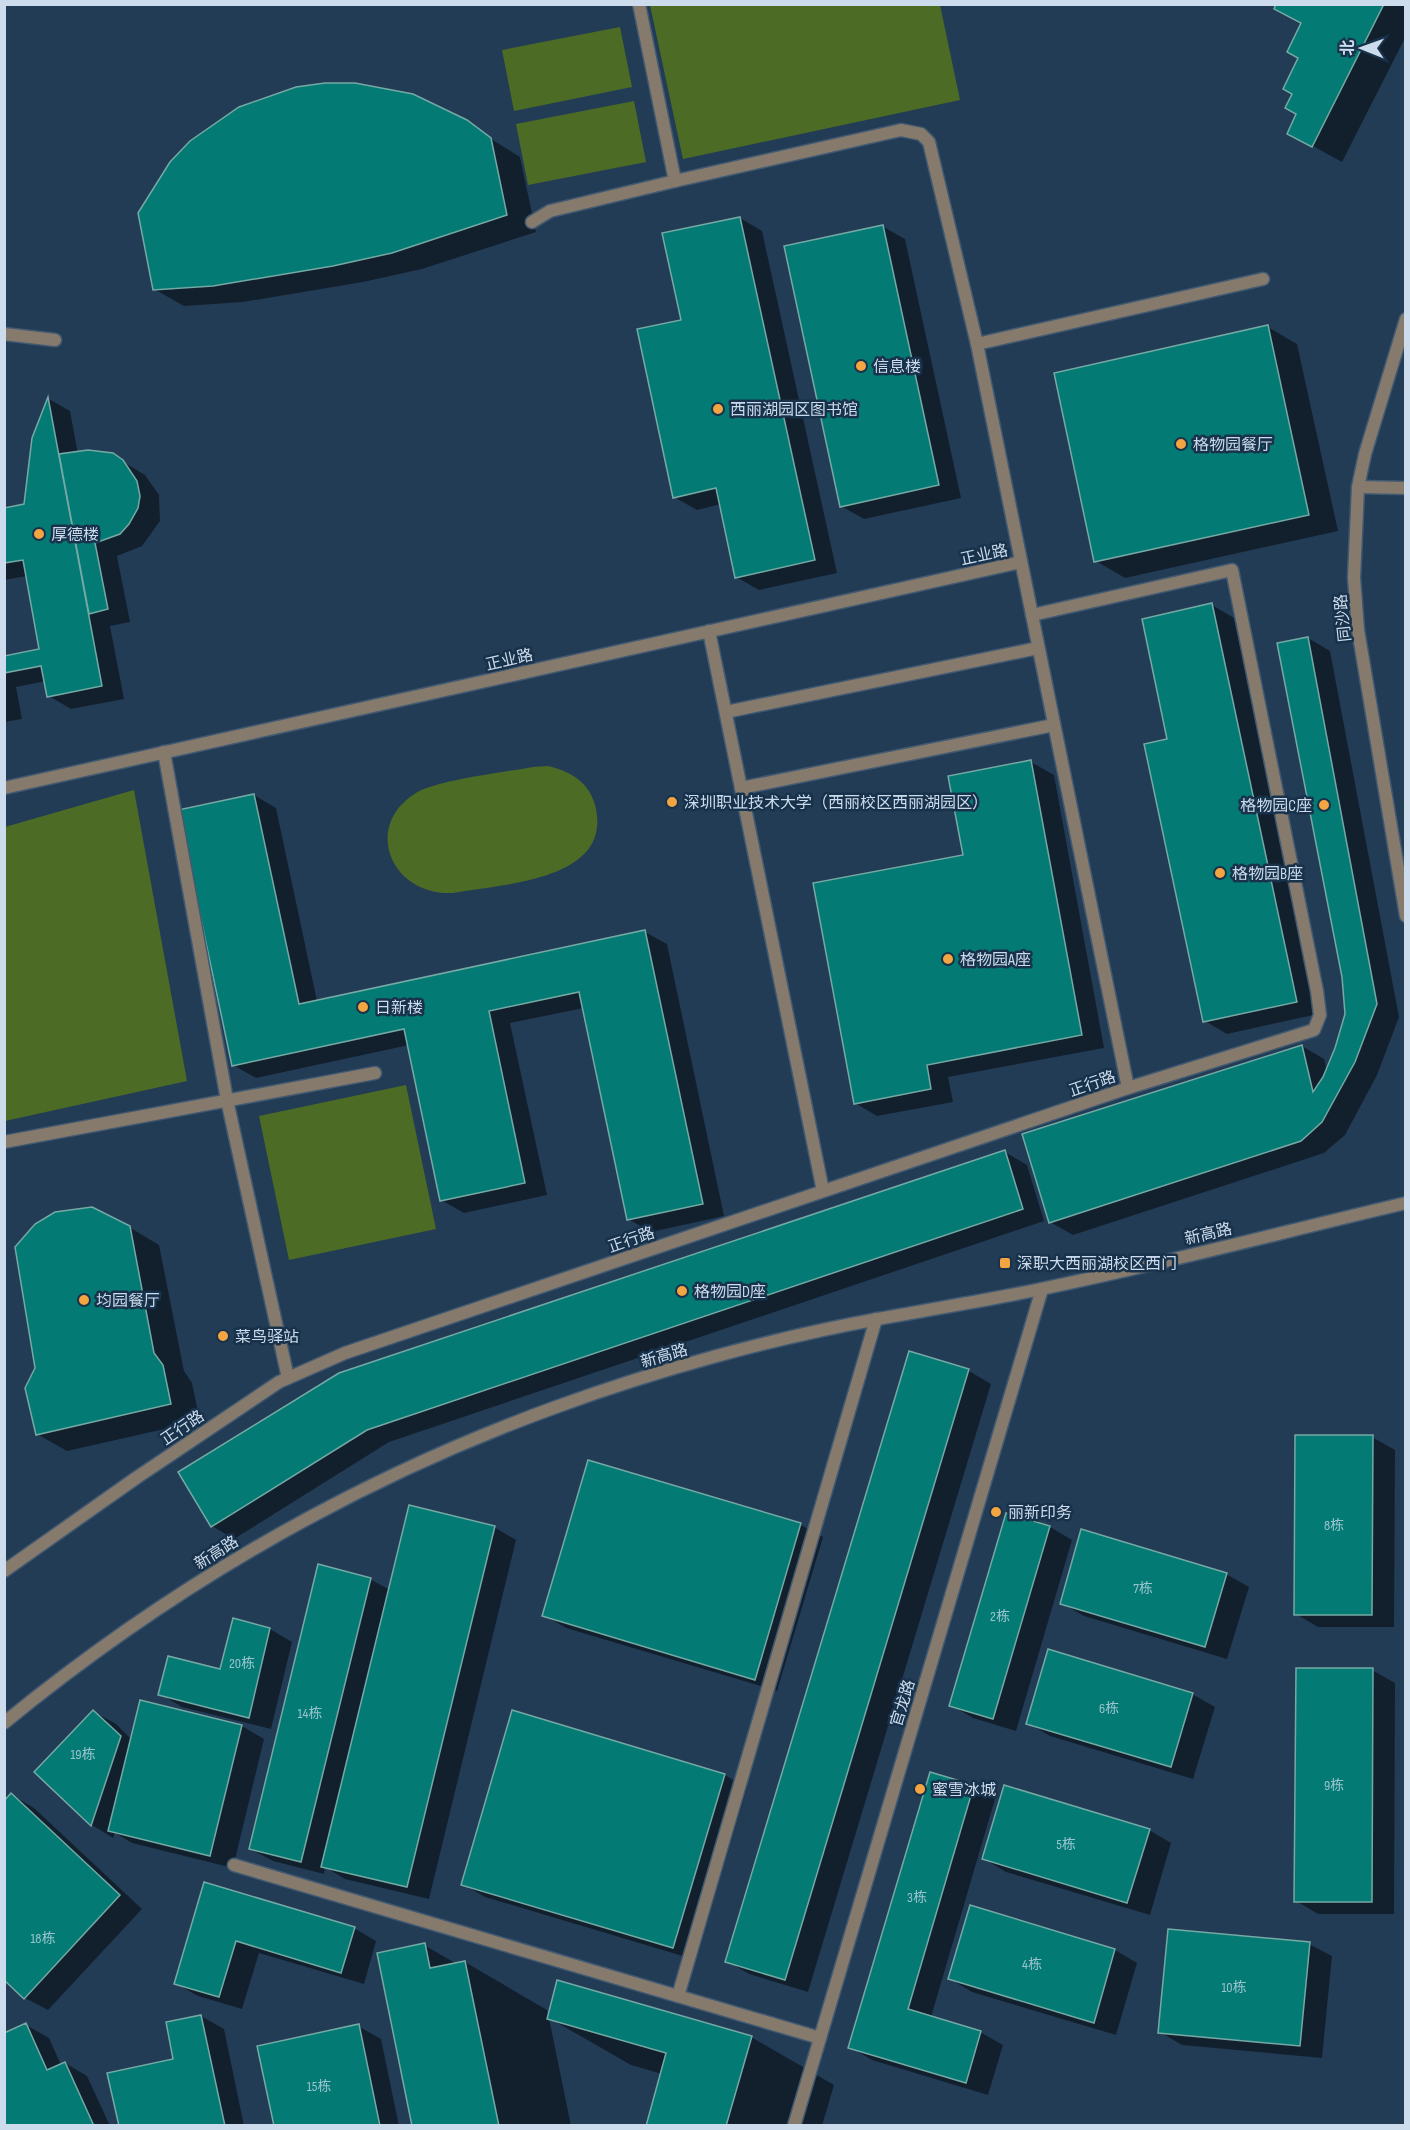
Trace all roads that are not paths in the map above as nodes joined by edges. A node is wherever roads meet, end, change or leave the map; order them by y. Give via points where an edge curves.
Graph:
1 (639, 4) edge
2 (675, 181) junction
3 (532, 222) dead end
4 (1263, 279) dead end
5 (1406, 319) edge
6 (4, 334) edge
7 (55, 340) dead end
8 (977, 344) junction
9 (1358, 487) junction
10 (1406, 488) edge
11 (1021, 562) junction
12 (1032, 615) junction
13 (710, 631) junction
14 (1038, 648) junction
15 (726, 712) junction
16 (1054, 725) junction
17 (164, 752) junction
18 (4, 788) edge
19 (741, 788) junction
20 (1406, 916) edge
21 (375, 1073) dead end
22 (1128, 1088) junction
23 (227, 1100) junction
24 (4, 1142) edge
25 (823, 1191) junction
26 (1406, 1203) edge
27 (1042, 1289) junction
28 (876, 1319) junction
29 (288, 1378) junction
30 (4, 1571) edge
31 (4, 1723) edge
32 (234, 1865) dead end
33 (678, 1996) junction
34 (820, 2038) junction
35 (794, 2126) edge

1 - 2 street
2 - 3 street via 550,211
2 - 8 street via 901,130 921,134 934,155
4 - 8 street
5 - 9 street, 同沙路
6 - 7 street
8 - 11 street
9 - 10 street
9 - 20 street, 同沙路 via 1354,578 1358,630
11 - 12 street
11 - 13 street, 正业路
12 - 14 street
12 - 22 street, 正行路 via 1232,570 1320,1015 1314,1030
13 - 15 street
13 - 17 street, 正业路
14 - 15 street
14 - 16 street
15 - 19 street
16 - 19 street
16 - 22 street
17 - 18 street, 正业路
17 - 23 street
19 - 25 street
21 - 23 street
22 - 25 street, 正行路
23 - 24 street
23 - 29 street
25 - 29 street, 正行路 via 345,1353
26 - 27 street, 新高路
27 - 28 street, 新高路
27 - 34 street, 官龙路
28 - 31 street, 新高路 via 637,1380 534,1415 402,1470 274,1537 181,1592
28 - 33 street
29 - 30 street, 正行路
32 - 33 street
33 - 34 street
34 - 35 street, 官龙路

